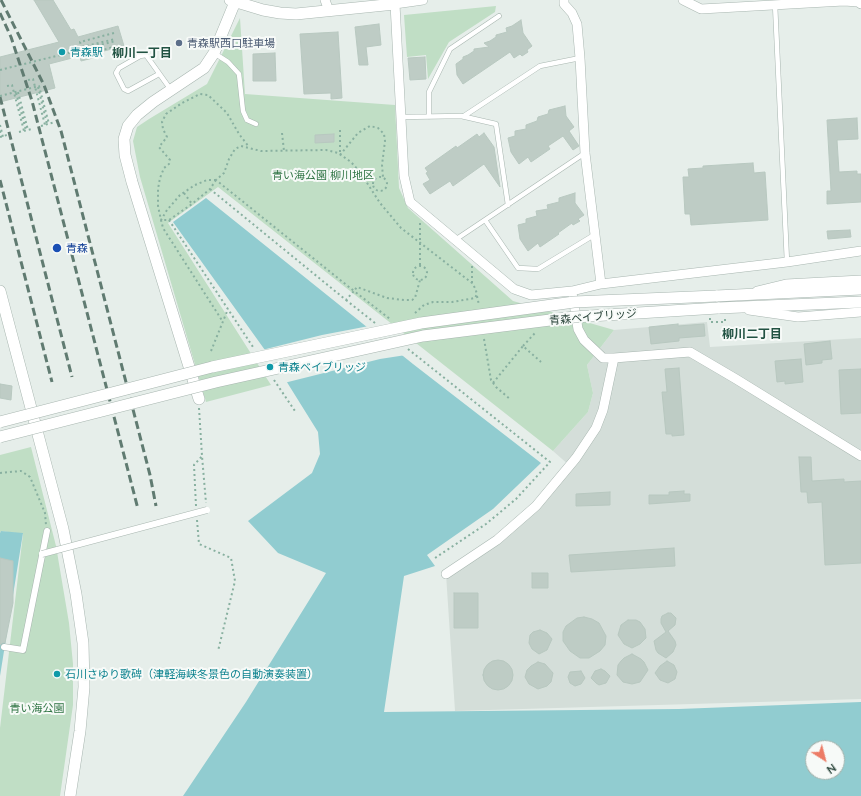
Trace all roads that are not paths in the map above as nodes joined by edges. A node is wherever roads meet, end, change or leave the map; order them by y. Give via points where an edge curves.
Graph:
1 (326, 0) edge
2 (423, 0) edge
3 (564, 0) edge
4 (683, 0) edge
5 (238, 2) edge
6 (860, 2) edge
7 (769, 3) edge
8 (395, 4) junction
9 (329, 11) junction
10 (499, 16) dead end
11 (214, 53) junction
12 (580, 58) junction
13 (159, 74) junction
14 (171, 90) junction
15 (464, 116) junction
16 (429, 117) junction
17 (401, 118) junction
18 (256, 124) dead end
19 (585, 152) junction
20 (508, 205) junction
21 (485, 220) junction
22 (594, 235) junction
23 (455, 240) junction
24 (861, 250) edge
25 (787, 262) junction
26 (861, 280) edge
27 (601, 284) junction
28 (861, 289) edge
29 (0, 291) edge
30 (572, 291) junction
31 (740, 294) junction
32 (861, 302) edge
33 (731, 308) junction
34 (861, 312) edge
35 (614, 358) junction
36 (199, 399) road end
37 (0, 422) edge
38 (0, 437) edge
39 (861, 456) edge
40 (206, 510) road end
41 (47, 531) road end
42 (42, 554) junction
43 (446, 574) dead end
44 (4, 647) dead end
45 (70, 796) edge

1 - 9 street
2 - 8 street
3 - 12 street via 577,24
4 - 7 street via 701,9
5 - 9 street via 280,14
5 - 11 street
6 - 7 street
7 - 25 lane
8 - 9 street
8 - 17 street
10 - 16 lane via 450,49 429,92
11 - 14 street via 204,68
11 - 18 lane via 228,62 239,74 243,111 247,120
12 - 15 lane via 540,66
12 - 19 street
13 - 13 lane via 128,91 124,89 116,73 119,68 144,55 150,59
13 - 14 lane
14 - 36 street via 137,115 128,126 124,139 125,155
15 - 16 lane
15 - 20 lane via 496,124
16 - 17 lane
17 - 23 street via 404,176 410,202
19 - 20 lane
19 - 22 street
20 - 21 lane
21 - 22 lane via 518,268 538,269
21 - 23 lane
22 - 27 street
23 - 30 street via 514,289 531,295
24 - 25 street
25 - 27 street
26 - 31 street via 786,284
27 - 30 street
28 - 31 street, 青森ベイブリッジ
29 - 45 street via 63,528 83,643 84,687
30 - 35 street via 578,329 584,340 603,358
31 - 37 street, 青森ベイブリッジ, bridge via 574,302 421,323 212,367
32 - 33 street, 青森ベイブリッジ
33 - 34 street via 798,316
33 - 38 street, 青森ベイブリッジ, bridge via 574,316 424,336 216,382
35 - 39 street via 690,352
35 - 43 street via 604,410 596,428 576,458 536,506 497,540
40 - 42 street, bridge
41 - 42 street
42 - 44 street via 24,650

